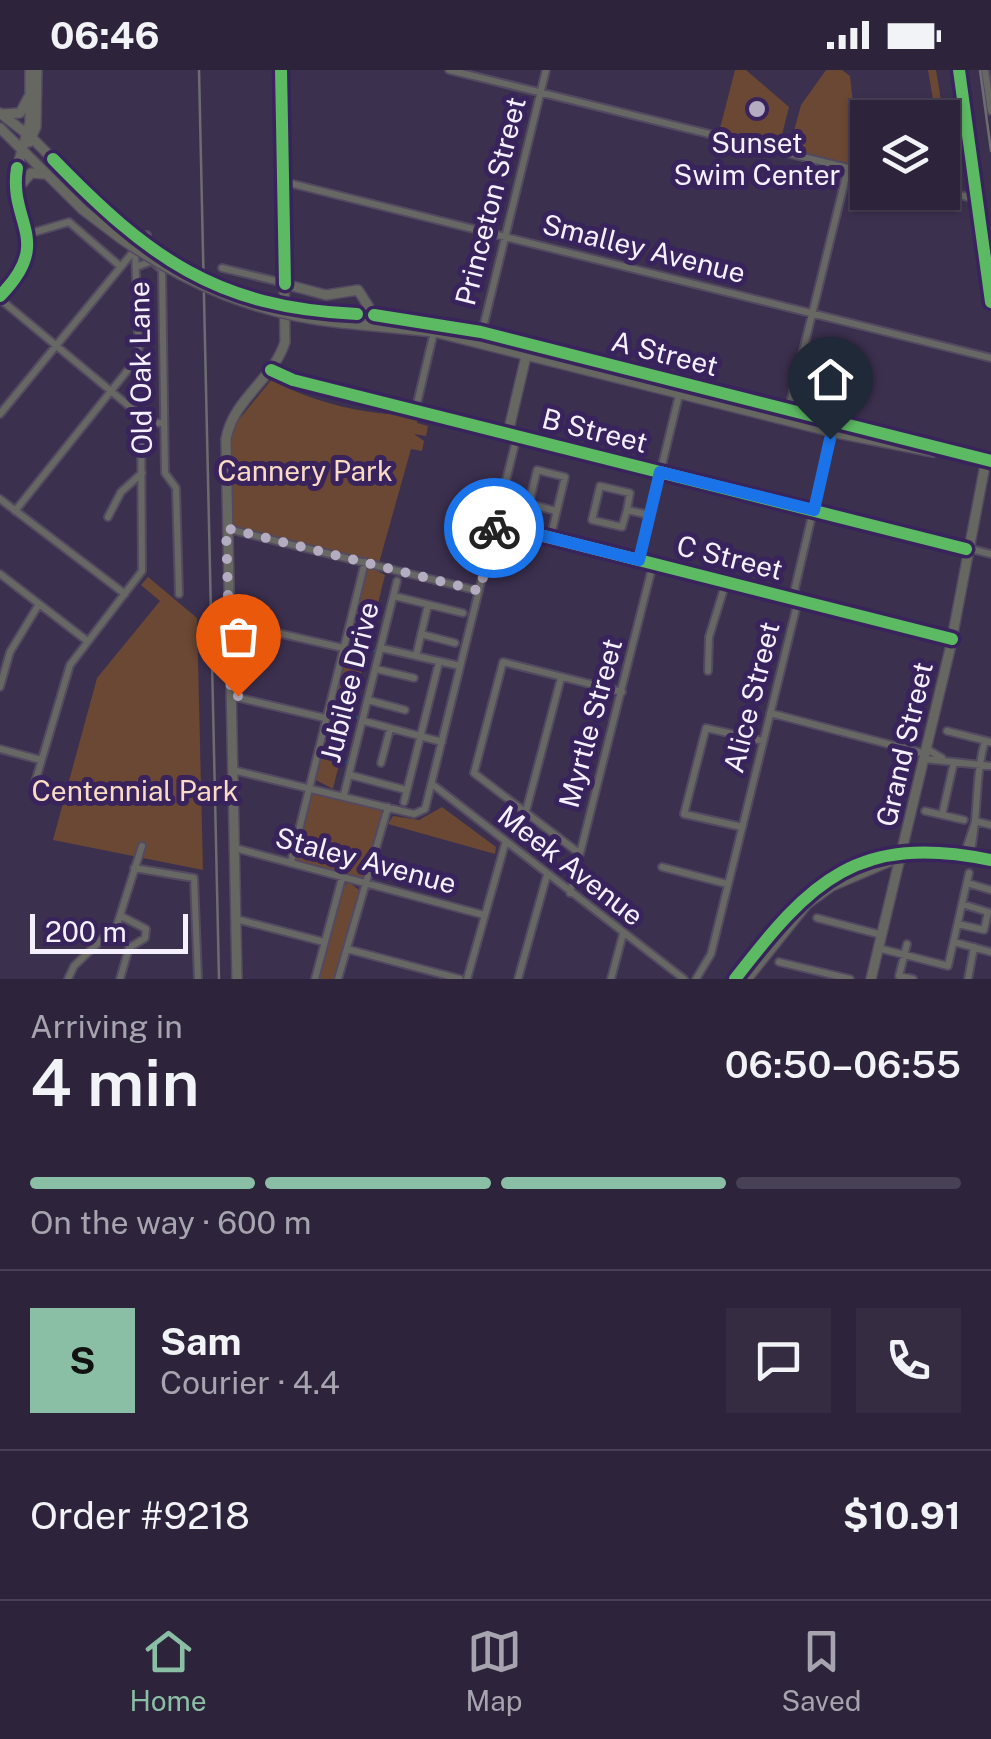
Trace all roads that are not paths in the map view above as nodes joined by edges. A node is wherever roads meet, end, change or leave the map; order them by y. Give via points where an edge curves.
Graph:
1 (32, 70) edge
2 (281, 70) edge
3 (449, 70) edge
4 (546, 70) edge
5 (959, 70) edge
6 (985, 70) edge
7 (540, 93) junction
8 (991, 111) edge
9 (0, 113) edge
10 (0, 128) edge
11 (28, 135) junction
12 (24, 148) junction
13 (848, 168) joint
14 (50, 176) junction
15 (285, 182) junction
16 (16, 190) junction
17 (960, 195) edge
18 (976, 199) junction
19 (28, 234) junction
20 (123, 235) junction
21 (147, 235) dead end
22 (504, 236) junction
23 (135, 250) junction
24 (152, 262) junction
25 (121, 267) junction
26 (136, 267) junction
27 (222, 268) dead end
28 (285, 284) junction
29 (0, 297) edge
30 (365, 298) junction
31 (991, 302) edge
32 (812, 313) junction
33 (357, 314) junction
34 (374, 316) junction
35 (340, 318) junction
36 (434, 332) junction
37 (481, 332) junction
38 (478, 344) junction
39 (528, 344) junction
40 (56, 346) junction
41 (526, 356) junction
42 (991, 358) edge
43 (270, 370) junction
44 (680, 389) junction
45 (112, 392) junction
46 (415, 412) junction
47 (0, 414) edge
48 (788, 415) junction
49 (141, 420) junction
50 (164, 423) junction
51 (833, 426) junction
52 (513, 434) junction
53 (989, 456) edge
54 (660, 472) junction
55 (142, 473) junction
56 (0, 499) edge
57 (626, 510) junction
58 (814, 510) junction
59 (15, 511) junction
60 (556, 512) junction
61 (650, 515) junction
62 (108, 517) dead end
63 (496, 524) junction
64 (226, 528) junction
65 (550, 538) junction
66 (966, 548) junction
67 (991, 554) edge
68 (639, 560) junction
69 (364, 562) junction
70 (654, 564) junction
71 (0, 574) edge
72 (397, 581) dead end
73 (726, 582) junction
74 (480, 591) junction
75 (125, 594) junction
76 (179, 594) dead end
77 (394, 596) junction
78 (795, 599) junction
79 (39, 604) junction
80 (428, 604) junction
81 (462, 612) dead end
82 (229, 622) junction
83 (420, 634) junction
84 (952, 639) junction
85 (86, 640) junction
86 (455, 643) dead end
87 (343, 648) junction
88 (381, 648) junction
89 (416, 656) junction
90 (439, 662) junction
91 (460, 666) junction
92 (376, 668) junction
93 (708, 671) dead end
94 (414, 678) dead end
95 (562, 678) junction
96 (0, 687) edge
97 (622, 692) junction
98 (231, 696) junction
99 (368, 700) junction
100 (406, 710) dead end
101 (770, 713) junction
102 (326, 718) junction
103 (364, 721) junction
104 (390, 729) junction
105 (947, 731) dead end
106 (420, 737) junction
107 (763, 741) junction
108 (988, 741) edge
109 (442, 742) junction
110 (0, 749) edge
111 (926, 754) junction
112 (41, 760) junction
113 (954, 762) junction
114 (381, 764) dead end
115 (978, 766) junction
116 (991, 766) edge
117 (233, 770) junction
118 (349, 775) junction
119 (432, 784) junction
120 (309, 787) junction
121 (33, 789) dead end
122 (406, 790) junction
123 (344, 794) junction
124 (404, 802) dead end
125 (388, 806) junction
126 (526, 811) junction
127 (925, 811) dead end
128 (942, 815) junction
129 (964, 820) dead end
130 (975, 820) junction
131 (991, 825) edge
132 (742, 827) junction
133 (504, 844) junction
134 (142, 846) dead end
135 (235, 848) junction
136 (579, 853) junction
137 (967, 855) junction
138 (902, 856) junction
139 (991, 860) edge
140 (291, 862) junction
141 (662, 867) dead end
142 (134, 868) junction
143 (969, 874) dead end
144 (546, 876) junction
145 (342, 878) junction
146 (365, 883) junction
147 (967, 883) junction
148 (727, 884) junction
149 (991, 890) edge
150 (570, 893) junction
151 (962, 904) junction
152 (484, 915) junction
153 (121, 916) junction
154 (236, 918) junction
155 (817, 918) dead end
156 (958, 924) junction
157 (623, 934) junction
158 (882, 935) junction
159 (324, 942) junction
160 (954, 942) junction
161 (907, 944) dead end
162 (878, 948) junction
163 (974, 948) junction
164 (347, 949) junction
165 (991, 952) edge
166 (904, 956) junction
167 (779, 962) dead end
168 (68, 979) edge
169 (120, 979) edge
170 (198, 979) edge
171 (237, 979) edge
172 (315, 979) edge
173 (338, 979) edge
174 (463, 979) edge
175 (518, 979) edge
176 (611, 979) edge
177 (684, 979) edge
178 (696, 979) edge
179 (735, 979) edge
180 (746, 979) edge
181 (850, 979) edge
182 (871, 979) edge
183 (913, 979) edge
184 (968, 979) edge

1 - 9 main road via 25,108
1 - 11 main road
2 - 15 main road
3 - 7 street
4 - 7 street, Princeton Street
5 - 18 street
6 - 8 street
7 - 13 street
7 - 22 street, Princeton Street
9 - 11 main road
10 - 12 main road
11 - 12 main road
11 - 20 main road
12 - 14 main road
12 - 16 main road
13 - 32 street
14 - 16 main road via 31,173
14 - 20 main road
15 - 22 street, Smalley Avenue
15 - 28 main road
16 - 19 main road
17 - 18 street
18 - 31 street
19 - 25 street via 69,222
19 - 29 main road via 24,264
20 - 35 main road, A Street, bridge via 209,286
21 - 23 street
22 - 32 street, Smalley Avenue
22 - 37 street, Princeton Street
23 - 24 street, Old Oak Lane
23 - 25 street
23 - 26 street
24 - 26 street, Old Oak Lane
24 - 50 street, Old Oak Lane via 162,270
25 - 40 street
26 - 45 street via 139,356
27 - 28 street
28 - 30 main road via 326,295 358,290
28 - 43 main road via 285,342
29 - 40 street
30 - 33 main road
30 - 34 main road
32 - 42 street, Smalley Avenue
32 - 48 street
33 - 34 main road, A Street
33 - 35 main road, A Street
34 - 37 main road, A Street
35 - 36 main road, A Street
36 - 38 main road, A Street
36 - 46 street
37 - 38 street, Princeton Street
37 - 39 main road, A Street
38 - 41 main road, A Street
39 - 41 main road
39 - 44 main road, A Street
40 - 45 street
40 - 47 street
41 - 44 main road, A Street
41 - 52 main road
43 - 46 main road, B Street
43 - 64 main road via 228,430
44 - 48 main road, A Street
44 - 54 street
45 - 49 street
45 - 59 street
46 - 52 main road, B Street
48 - 51 main road, A Street
49 - 50 street
49 - 55 street
50 - 76 street, Old Oak Lane via 165,473 176,488
51 - 53 main road, A Street via 932,452
51 - 58 street, Alice Street
52 - 54 street, B Street
52 - 63 street
53 - 66 main road, Grand Street
54 - 58 street, B Street
54 - 61 street
55 - 62 street
55 - 75 street via 142,571
56 - 59 street
57 - 57 street via 630,494 600,486 592,520 622,527
57 - 61 street
58 - 66 street, B Street
58 - 78 street, Alice Street
59 - 75 street
60 - 60 street via 565,477 537,470 529,504
60 - 65 street
61 - 68 street
63 - 65 street, C Street
63 - 74 street
64 - 69 street
64 - 82 main road
65 - 68 street, C Street
66 - 67 street, B Street
66 - 84 main road, Grand Street
68 - 70 street, C Street
69 - 74 street
69 - 87 street
70 - 73 street, C Street
70 - 97 street, Myrtle Street
71 - 79 street
72 - 77 street, Jubilee Drive
73 - 78 street, C Street
73 - 93 street via 709,637
74 - 91 street
75 - 85 street
77 - 80 street
77 - 88 street, Jubilee Drive
78 - 84 street, C Street
78 - 101 street, Alice Street
79 - 85 street
79 - 96 street via 15,642
80 - 81 street
80 - 83 street
82 - 87 street
82 - 98 main road
83 - 86 street
83 - 89 street
84 - 111 main road, Grand Street
85 - 112 street via 65,678
87 - 102 street
88 - 89 street
88 - 92 street, Jubilee Drive
89 - 90 street
90 - 91 street
90 - 106 street
91 - 109 street
92 - 94 street
92 - 99 street, Jubilee Drive
95 - 97 street
95 - 126 street
95 - 126 street via 502,662 474,774
97 - 136 street, Myrtle Street
98 - 102 street
98 - 117 main road
99 - 100 street
99 - 103 street, Jubilee Drive
101 - 107 street, Alice Street
101 - 111 street
102 - 120 street
103 - 104 street
103 - 118 street, Jubilee Drive
104 - 106 street
104 - 114 street
105 - 108 street
106 - 109 street
106 - 122 street
107 - 132 street, Alice Street
107 - 132 street via 706,728 684,814
108 - 115 street
109 - 119 street
110 - 112 street
111 - 113 street
111 - 138 main road, Grand Street
112 - 121 street
113 - 115 street
113 - 128 street
115 - 116 street
115 - 130 street
117 - 120 street
117 - 135 main road
118 - 122 street
118 - 123 street, Jubilee Drive
119 - 125 street via 420,813
119 - 133 street, Meek Avenue
120 - 123 street
120 - 140 street
122 - 124 street
123 - 125 street
125 - 146 street
126 - 136 street
127 - 128 street
128 - 129 street
130 - 131 street
130 - 137 street
132 - 148 street, Alice Street
133 - 144 street, Meek Avenue
133 - 152 street
134 - 142 street
135 - 140 street, Staley Avenue
135 - 154 main road
136 - 150 street, Myrtle Street
137 - 138 main road
137 - 139 main road
138 - 158 main road, Grand Street
138 - 179 main road via 860,862 827,878 802,897
138 - 180 main road via 807,904
140 - 145 street, Staley Avenue
141 - 148 street
142 - 153 street
142 - 170 street via 194,878
143 - 147 street
144 - 150 street, Meek Avenue
144 - 175 street
145 - 146 street, Staley Avenue
145 - 159 street
146 - 152 street, Staley Avenue
146 - 164 street
147 - 149 street
147 - 151 street
148 - 178 street, Alice Street via 712,954
150 - 157 street, Meek Avenue
151 - 156 street
151 - 156 street via 988,912 984,930
152 - 174 street
153 - 168 street
153 - 169 street via 146,930 130,948
154 - 159 street
154 - 171 main road
155 - 158 street
156 - 160 street
157 - 176 street
157 - 177 street, Meek Avenue
158 - 162 main road, Grand Street
159 - 172 street
160 - 163 street
160 - 166 street via 948,966
161 - 166 street
162 - 166 street
162 - 182 main road, Grand Street
163 - 165 street
163 - 184 street
164 - 173 street
164 - 174 street
166 - 183 street via 899,976
167 - 181 street

